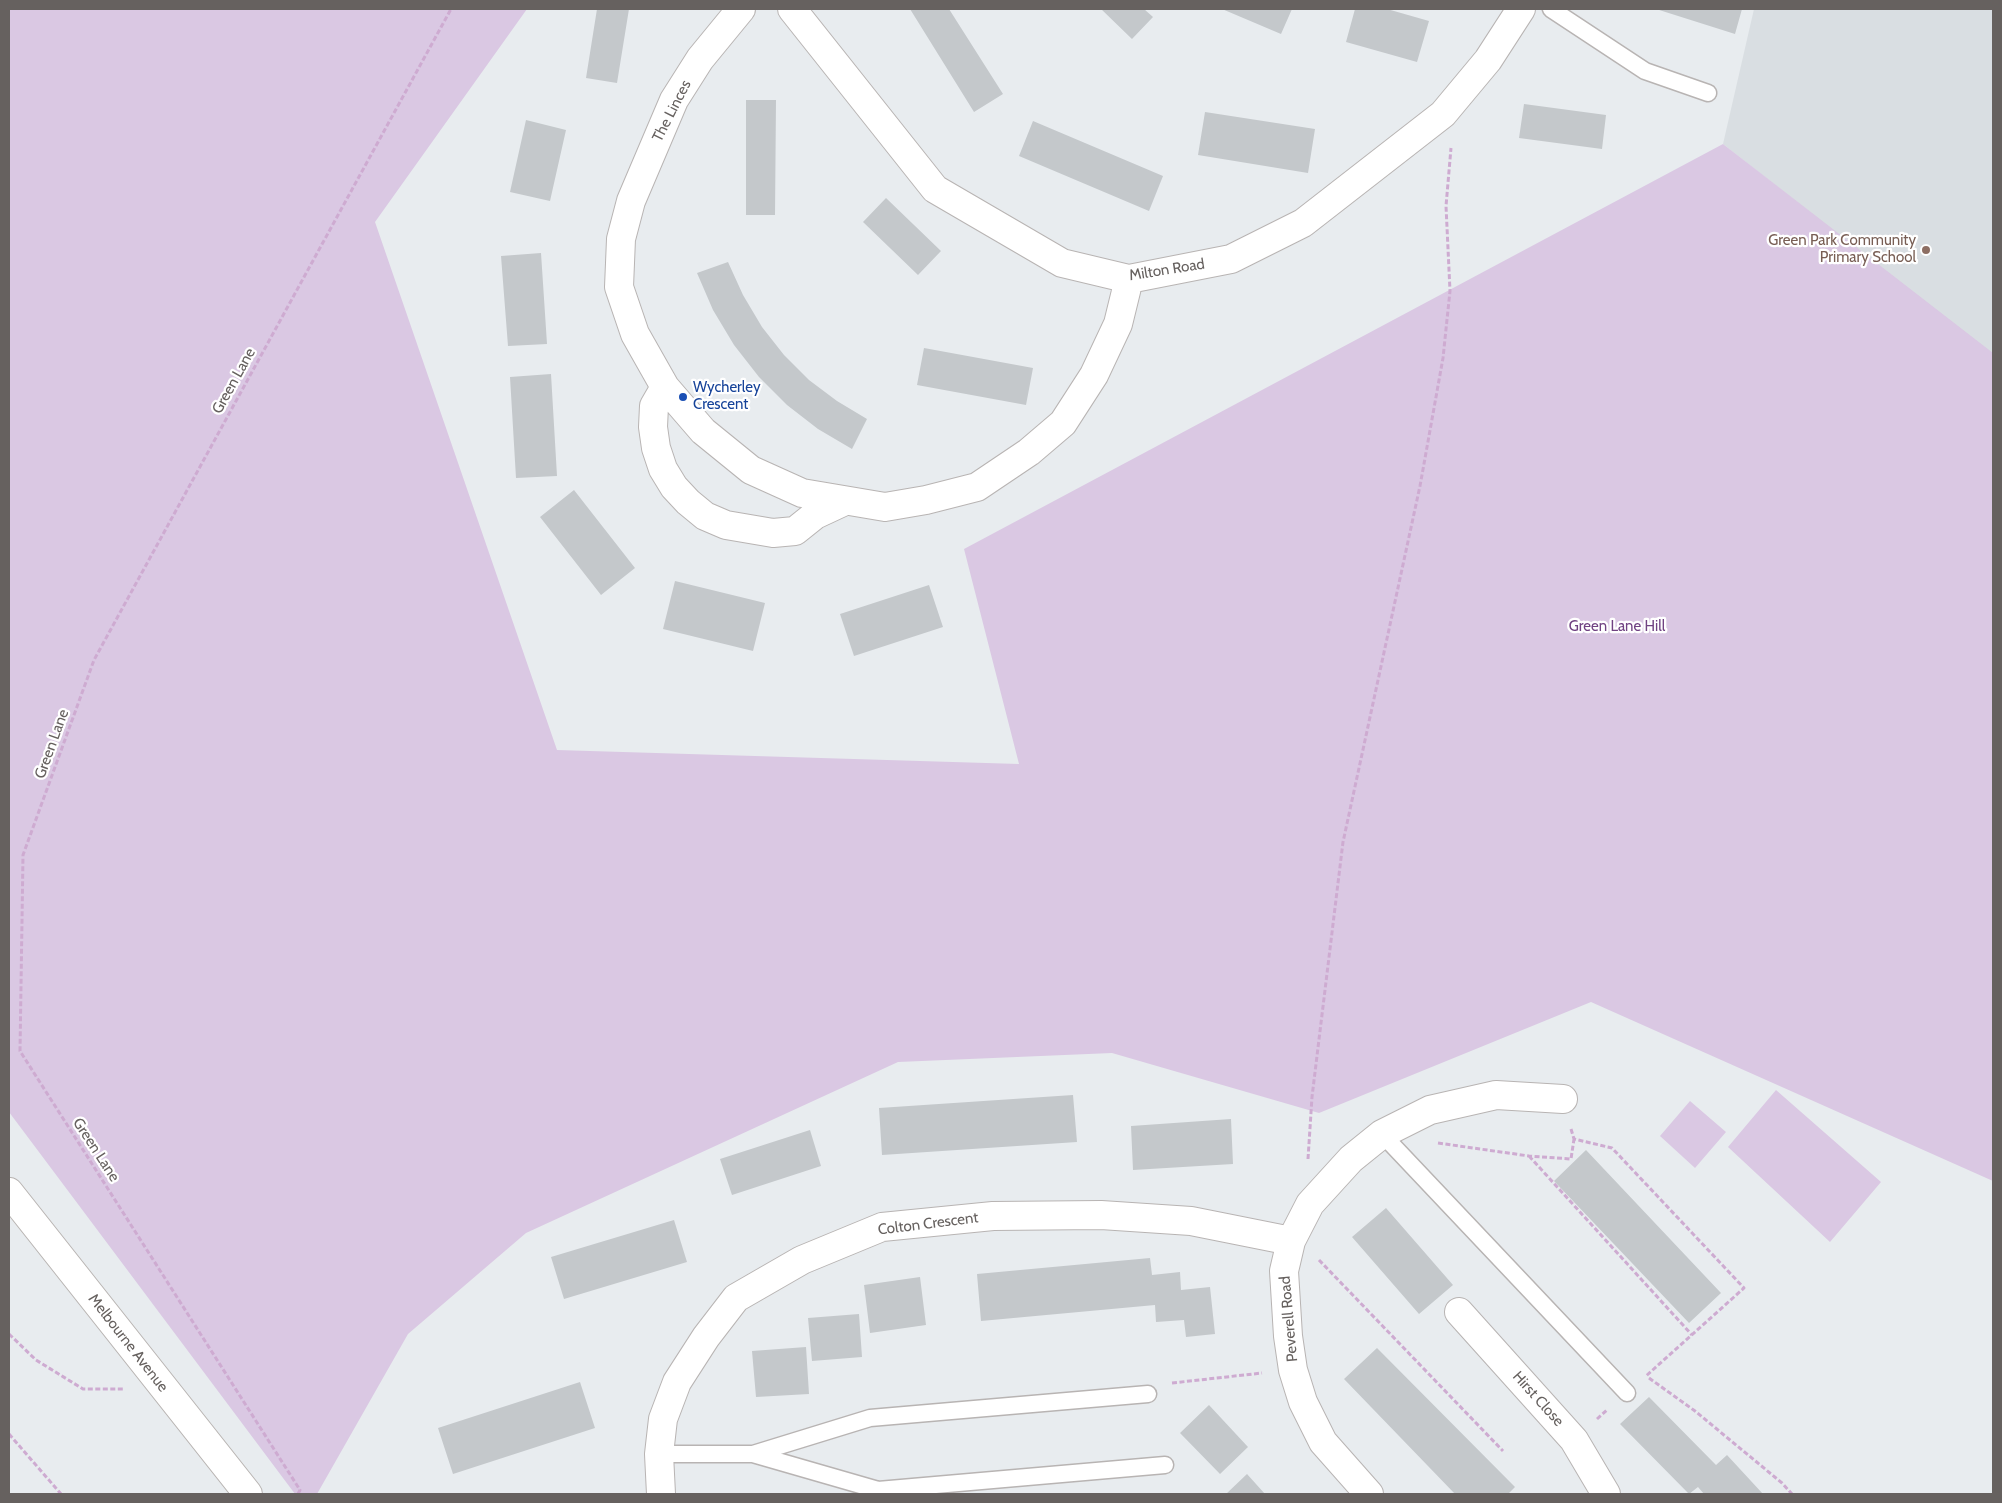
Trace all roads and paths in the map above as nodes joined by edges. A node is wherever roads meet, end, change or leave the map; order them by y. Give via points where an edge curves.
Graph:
1 (451, 9) edge
2 (741, 9) edge
3 (792, 9) edge
4 (1520, 9) edge
5 (1550, 9) edge
6 (1708, 93) dead end
7 (1443, 114) junction
8 (1129, 279) junction
9 (665, 387) junction
10 (845, 501) junction
11 (1563, 1100) joint
12 (1382, 1134) junction
13 (1574, 1139) junction
14 (1431, 1142) dead end
15 (1529, 1156) junction
16 (9, 1192) edge
17 (1310, 1204) junction
18 (1292, 1238) junction
19 (1459, 1312) dead end
20 (9, 1334) edge
21 (1692, 1335) junction
22 (1293, 1370) junction
23 (1646, 1376) junction
24 (165, 1388) junction
25 (1627, 1392) junction
26 (1148, 1394) joint
27 (9, 1434) edge
28 (1574, 1440) junction
29 (1503, 1451) dead end
30 (660, 1454) junction
31 (753, 1454) junction
32 (1165, 1465) dead end
33 (62, 1494) edge
34 (248, 1494) edge
35 (298, 1494) edge
36 (661, 1494) edge
37 (1369, 1494) edge
38 (1606, 1494) edge
39 (1792, 1494) edge

1 - 35 path, Green Lane via 94,660 23,855 20,1051 300,1490
2 - 9 street, The Linces via 700,59 674,100 631,201 625,224 619,287 635,334
3 - 8 street, Milton Road via 934,189 1062,263
4 - 7 street, Milton Road via 1488,60
5 - 6 lane via 1645,70
7 - 8 street, Milton Road via 1303,223 1231,259
7 - 17 path via 1451,147 1446,206 1450,291 1443,358 1420,486 1343,842 1312,1097 1307,1155
8 - 10 street via 1118,324 1094,375 1063,423 1029,452 977,487 885,507
9 - 10 street via 703,431 751,470 802,493
9 - 10 street via 654,406 656,448 674,487 705,516 726,525 774,533 795,531 815,515
11 - 12 street, Peverell Road via 1496,1095 1430,1110
11 - 13 path
12 - 17 street, Peverell Road via 1351,1159
12 - 25 lane
13 - 15 path via 1571,1159
13 - 21 path via 1612,1148 1744,1288
14 - 15 path
15 - 21 path
16 - 24 street, Melbourne Avenue
17 - 18 street, Peverell Road
18 - 22 street, Peverell Road via 1284,1271
18 - 29 path
18 - 30 street, Colton Crescent via 1191,1222 1101,1215 993,1216 882,1227 802,1260 736,1298 677,1382 664,1419
19 - 28 street, Hirst Close
20 - 24 path via 36,1360 83,1389
21 - 23 path
22 - 26 path via 1160,1384
22 - 37 street, Peverell Road via 1303,1402 1323,1442
23 - 25 path
23 - 39 path via 1702,1417
24 - 34 street, Melbourne Avenue
25 - 28 path
26 - 31 lane via 870,1418
27 - 33 path
28 - 38 street, Hirst Close
30 - 31 lane
30 - 36 street, Colton Crescent
31 - 32 lane via 878,1490

